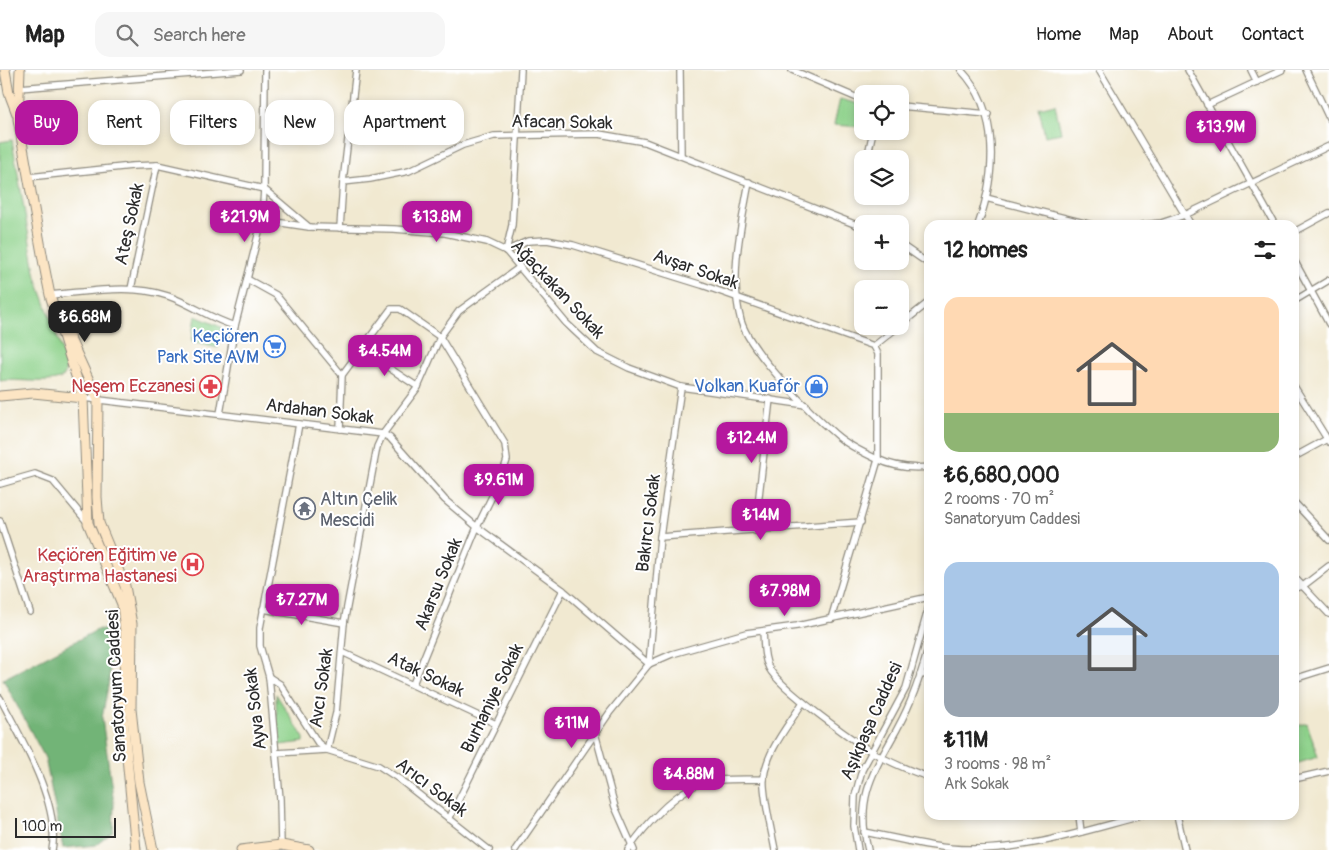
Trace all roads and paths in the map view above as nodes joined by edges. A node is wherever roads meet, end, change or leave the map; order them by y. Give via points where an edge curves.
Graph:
1 (5, 70) edge
2 (20, 70) edge
3 (241, 70) edge
4 (265, 70) edge
5 (356, 70) edge
6 (521, 70) edge
7 (680, 70) edge
8 (792, 70) edge
9 (961, 70) edge
10 (1099, 70) edge
11 (1188, 70) edge
12 (1251, 70) edge
13 (1282, 70) edge
14 (1306, 70) edge
15 (1257, 82) junction
16 (19, 88) junction
17 (5, 94) edge
18 (854, 97) edge
19 (19, 100) edge
20 (1207, 105) junction
21 (909, 107) edge
22 (15, 113) edge
23 (988, 114) junction
24 (1329, 118) edge
25 (518, 137) junction
26 (23, 145) edge
27 (1329, 146) edge
28 (681, 156) junction
29 (157, 165) junction
30 (29, 178) junction
31 (343, 182) junction
32 (748, 182) junction
33 (1249, 183) junction
34 (264, 189) junction
35 (986, 198) junction
36 (1329, 213) edge
37 (1185, 215) junction
38 (262, 220) junction
39 (979, 220) edge
40 (1072, 220) edge
41 (1168, 220) edge
42 (1188, 220) edge
43 (1272, 220) edge
44 (854, 224) edge
45 (309, 227) junction
46 (340, 228) junction
47 (1299, 229) edge
48 (909, 250) edge
49 (506, 251) junction
50 (924, 261) edge
51 (520, 267) junction
52 (1299, 270) edge
53 (247, 279) junction
54 (1329, 280) edge
55 (131, 288) junction
56 (1310, 292) junction
57 (50, 295) junction
58 (1299, 298) edge
59 (737, 299) junction
60 (924, 306) edge
61 (909, 318) edge
62 (1329, 324) edge
63 (235, 326) junction
64 (888, 335) edge
65 (440, 337) junction
66 (874, 346) junction
67 (362, 350) junction
68 (342, 375) junction
69 (418, 387) junction
70 (681, 387) junction
71 (1299, 394) edge
72 (0, 396) edge
73 (82, 398) junction
74 (770, 399) junction
75 (98, 400) junction
76 (806, 405) junction
77 (220, 414) junction
78 (299, 424) junction
79 (340, 429) junction
80 (383, 434) junction
81 (1328, 441) edge
82 (1299, 455) edge
83 (878, 460) junction
84 (924, 468) edge
85 (0, 484) edge
86 (1299, 507) edge
87 (0, 521) edge
88 (861, 522) junction
89 (88, 523) junction
90 (477, 527) junction
91 (755, 531) junction
92 (660, 537) junction
93 (1329, 540) edge
94 (1329, 566) edge
95 (1299, 582) edge
96 (1303, 586) junction
97 (1299, 587) edge
98 (563, 590) junction
99 (924, 598) edge
100 (263, 609) junction
101 (30, 612) dead end
102 (1329, 614) edge
103 (831, 619) junction
104 (344, 623) junction
105 (924, 624) edge
106 (763, 631) junction
107 (342, 652) junction
108 (924, 662) edge
109 (649, 664) junction
110 (1329, 668) edge
111 (920, 675) junction
112 (924, 675) edge
113 (269, 677) junction
114 (1299, 677) edge
115 (413, 684) junction
116 (0, 698) edge
117 (804, 702) junction
118 (496, 724) junction
119 (595, 733) junction
120 (327, 750) junction
121 (872, 752) junction
122 (276, 753) junction
123 (881, 757) junction
124 (1329, 771) edge
125 (924, 775) edge
126 (1299, 778) edge
127 (764, 779) junction
128 (449, 819) junction
129 (1080, 820) edge
130 (1126, 820) edge
131 (1178, 820) edge
132 (864, 832) junction
133 (1082, 832) junction
134 (281, 845) junction
135 (631, 849) edge
136 (52, 850) edge
137 (136, 850) edge
138 (153, 850) edge
139 (242, 850) edge
140 (309, 850) edge
141 (489, 850) edge
142 (515, 850) edge
143 (775, 850) edge
144 (858, 850) edge
145 (868, 850) edge
146 (969, 850) edge
147 (1185, 850) edge

1 - 17 main road, Sanatoryum Caddesi
2 - 16 main road, Sanatoryum Caddesi
3 - 16 street
4 - 34 street
5 - 31 street
6 - 25 street
7 - 28 street
8 - 18 street
9 - 23 street via 972,82
10 - 37 street
11 - 20 street
12 - 15 street
13 - 15 street
14 - 24 street
15 - 20 street
16 - 19 main road, Sanatoryum Caddesi
17 - 22 main road, Sanatoryum Caddesi
20 - 33 street
21 - 23 street
23 - 35 street via 992,154
25 - 28 street, Afacan Sokak via 599,134 645,142
25 - 31 street, Afacan Sokak via 494,136 463,145 410,171
25 - 49 street via 512,225
26 - 30 main road, Sanatoryum Caddesi
27 - 33 street
28 - 32 street, Afacan Sokak
29 - 30 street
29 - 34 street
29 - 55 street, Ateş Sokak
30 - 57 main road, Sanatoryum Caddesi
31 - 46 street
32 - 44 street, Afacan Sokak
32 - 59 street via 738,247
33 - 37 street
33 - 43 street
34 - 38 street
34 - 45 street
35 - 39 street
35 - 40 street
36 - 47 street
37 - 41 street
37 - 42 street
38 - 45 street, Ağaçkakan Sokak
38 - 53 street
45 - 46 street, Ağaçkakan Sokak
46 - 49 street, Ağaçkakan Sokak via 445,233 487,242
48 - 50 street
49 - 51 street, Ağaçkakan Sokak
49 - 59 street, Avşar Sokak via 528,241 547,240 573,245
51 - 65 street, Avcı Sokak via 459,311
51 - 70 street, Ağaçkakan Sokak via 566,323 597,352
52 - 56 street
53 - 63 street
53 - 68 street via 276,295
54 - 56 street
55 - 57 street
55 - 63 street via 170,296 220,322
56 - 58 street
56 - 62 street
57 - 73 main road, Sanatoryum Caddesi
57 - 75 main road, Sanatoryum Caddesi
59 - 66 street, Avşar Sokak
59 - 76 street via 742,323 757,350
60 - 61 street
63 - 77 street
64 - 66 street
65 - 67 street via 400,308 391,308
65 - 69 street, Avcı Sokak
65 - 90 street, Akarsu Sokak via 505,444 507,460 501,478
66 - 83 street via 878,354
67 - 68 street
67 - 69 street
68 - 79 street
69 - 80 street, Avcı Sokak
70 - 74 street, Ağaçkakan Sokak
70 - 92 street, Bakırcı Sokak
71 - 81 street
72 - 73 main road via 33,393
73 - 75 street, Ardahan Sokak
73 - 89 main road, Sanatoryum Caddesi
74 - 76 street, Ağaçkakan Sokak
74 - 91 street
75 - 77 street, Ardahan Sokak
75 - 138 main road, Sanatoryum Caddesi via 99,523 125,586 132,624 131,709 139,782
76 - 83 street via 836,435
77 - 78 street, Ardahan Sokak
78 - 79 street, Ardahan Sokak
78 - 100 street, Ayva Sokak
79 - 80 street, Ardahan Sokak
80 - 90 street, Ardahan Sokak via 445,500
80 - 104 street, Avcı Sokak via 377,447
81 - 82 street
83 - 84 street via 908,469
83 - 88 street
85 - 89 street via 35,474 53,480
86 - 93 street
87 - 101 street
88 - 91 street
88 - 103 street
89 - 137 main road, Sanatoryum Caddesi via 122,604 126,641 122,706
90 - 98 street, Ardahan Sokak
90 - 115 street, Akarsu Sokak
91 - 92 street
92 - 109 street, Bakırcı Sokak
94 - 96 street
95 - 96 street
96 - 97 street
96 - 102 street
98 - 109 street, Ardahan Sokak
98 - 118 street, Burhaniye Sokak
99 - 103 street
100 - 104 street
100 - 113 street, Ayva Sokak via 260,646
103 - 106 street
104 - 107 street, Avcı Sokak
105 - 121 street, Aşıkpaşa Caddesi via 906,688
106 - 109 street via 709,642
106 - 117 street via 769,668 777,680
107 - 115 street, Atak Sokak
107 - 120 street, Avcı Sokak via 336,713
108 - 111 street, Aşıkpaşa Caddesi
109 - 119 street
110 - 114 street
111 - 112 street
111 - 123 street, Aşıkpaşa Caddesi via 911,701
113 - 120 street via 280,684 318,743
113 - 122 street, Ayva Sokak
115 - 118 street, Atak Sokak
116 - 136 street via 38,769 52,823
117 - 121 street
117 - 127 street via 776,744
118 - 128 street, Burhaniye Sokak
119 - 135 street via 615,807
119 - 142 street
120 - 122 street
120 - 128 street, Arıcı Sokak via 379,766 399,778
121 - 123 street
121 - 144 street, Aşıkpaşa Caddesi via 862,770 855,796 854,826
122 - 134 street, Ayva Sokak
123 - 125 street
123 - 132 street, Aşıkpaşa Caddesi via 867,787
124 - 126 street
127 - 135 street via 703,782 684,792 670,803
127 - 143 street
128 - 141 street, Arıcı Sokak
129 - 133 street
130 - 133 street
131 - 147 street
132 - 145 street, Aşıkpaşa Caddesi
132 - 146 street
133 - 146 street via 1024,846
134 - 139 main road
134 - 140 main road

